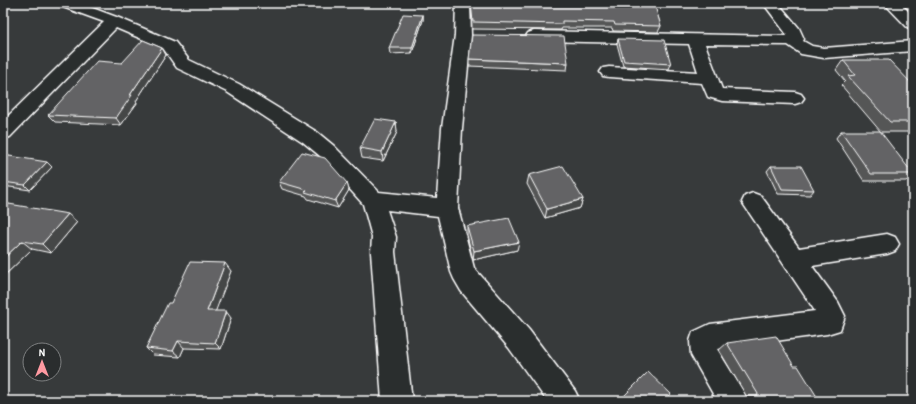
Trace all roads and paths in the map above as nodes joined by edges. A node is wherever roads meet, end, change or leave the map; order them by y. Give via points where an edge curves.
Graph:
1 (65, 3) edge
2 (463, 3) edge
3 (770, 3) edge
4 (891, 3) edge
5 (94, 7) edge
6 (114, 21) junction
7 (913, 24) edge
8 (519, 36) edge
9 (695, 39) junction
10 (792, 41) junction
11 (913, 46) edge
12 (874, 50) junction
13 (888, 65) edge
14 (609, 72) dead end
15 (708, 78) junction
16 (795, 98) dead end
17 (3, 132) edge
18 (373, 200) junction
19 (753, 202) dead end
20 (447, 208) junction
21 (887, 244) dead end
22 (794, 259) junction
23 (397, 401) edge
24 (565, 401) edge
25 (734, 401) edge

1 - 5 street
2 - 20 street via 471,35 458,69
3 - 10 street via 793,31 796,39
4 - 7 street
5 - 6 street
6 - 17 street
6 - 18 street via 169,45 183,64 233,88 310,137 327,151
8 - 9 street
9 - 10 street
9 - 15 street
10 - 12 street via 807,50 817,52
11 - 12 street
12 - 13 street
14 - 15 street
15 - 16 street via 712,90 717,94
18 - 20 street
18 - 23 street via 384,237
19 - 22 street
20 - 24 street via 463,272 519,339
21 - 22 street
22 - 25 street via 829,310 831,321 710,337 703,341 705,355

